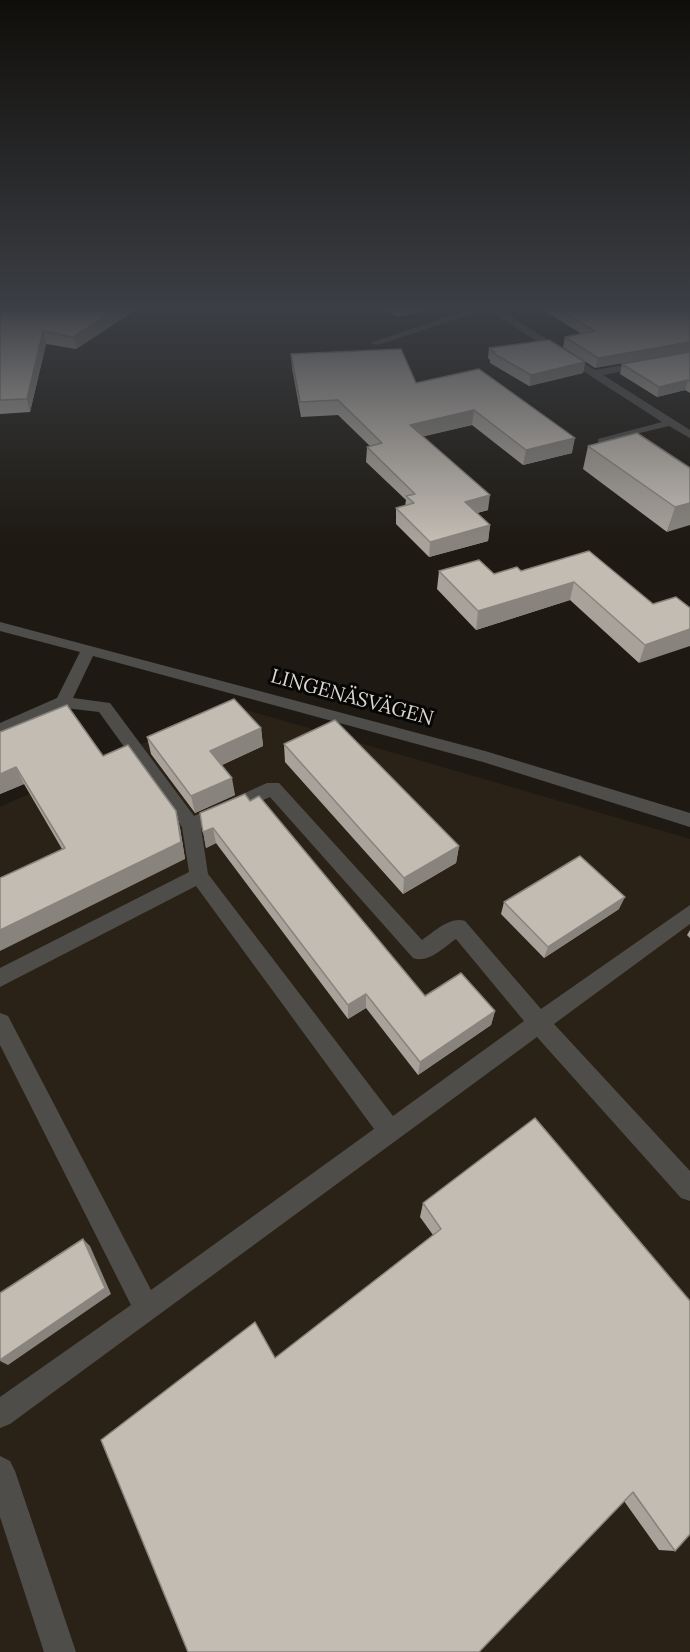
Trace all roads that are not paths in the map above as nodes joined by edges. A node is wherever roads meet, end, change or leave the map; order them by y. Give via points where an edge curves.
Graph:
1 (611, 384) edge
2 (669, 423) junction
3 (690, 435) edge
4 (602, 441) edge
5 (0, 626) edge
6 (89, 649) junction
7 (63, 702) junction
8 (0, 730) edge
9 (690, 820) edge
10 (191, 825) junction
11 (199, 876) junction
12 (690, 913) edge
13 (0, 978) edge
14 (0, 1023) edge
15 (539, 1023) junction
16 (390, 1131) junction
17 (690, 1189) edge
18 (147, 1309) junction
19 (0, 1414) edge
20 (0, 1471) edge
21 (60, 1652) edge

1 - 2 street
2 - 3 street
2 - 4 street
5 - 6 street, LINGENÄSVÄGEN
6 - 7 street
6 - 9 street, LINGENÄSVÄGEN via 485,757
7 - 8 street
7 - 10 street via 104,706
10 - 11 street
10 - 15 street via 273,788 420,952 458,927
11 - 13 street
11 - 16 street
12 - 15 street
14 - 18 street
15 - 16 street
15 - 17 street
16 - 18 street
18 - 19 street
20 - 21 street

